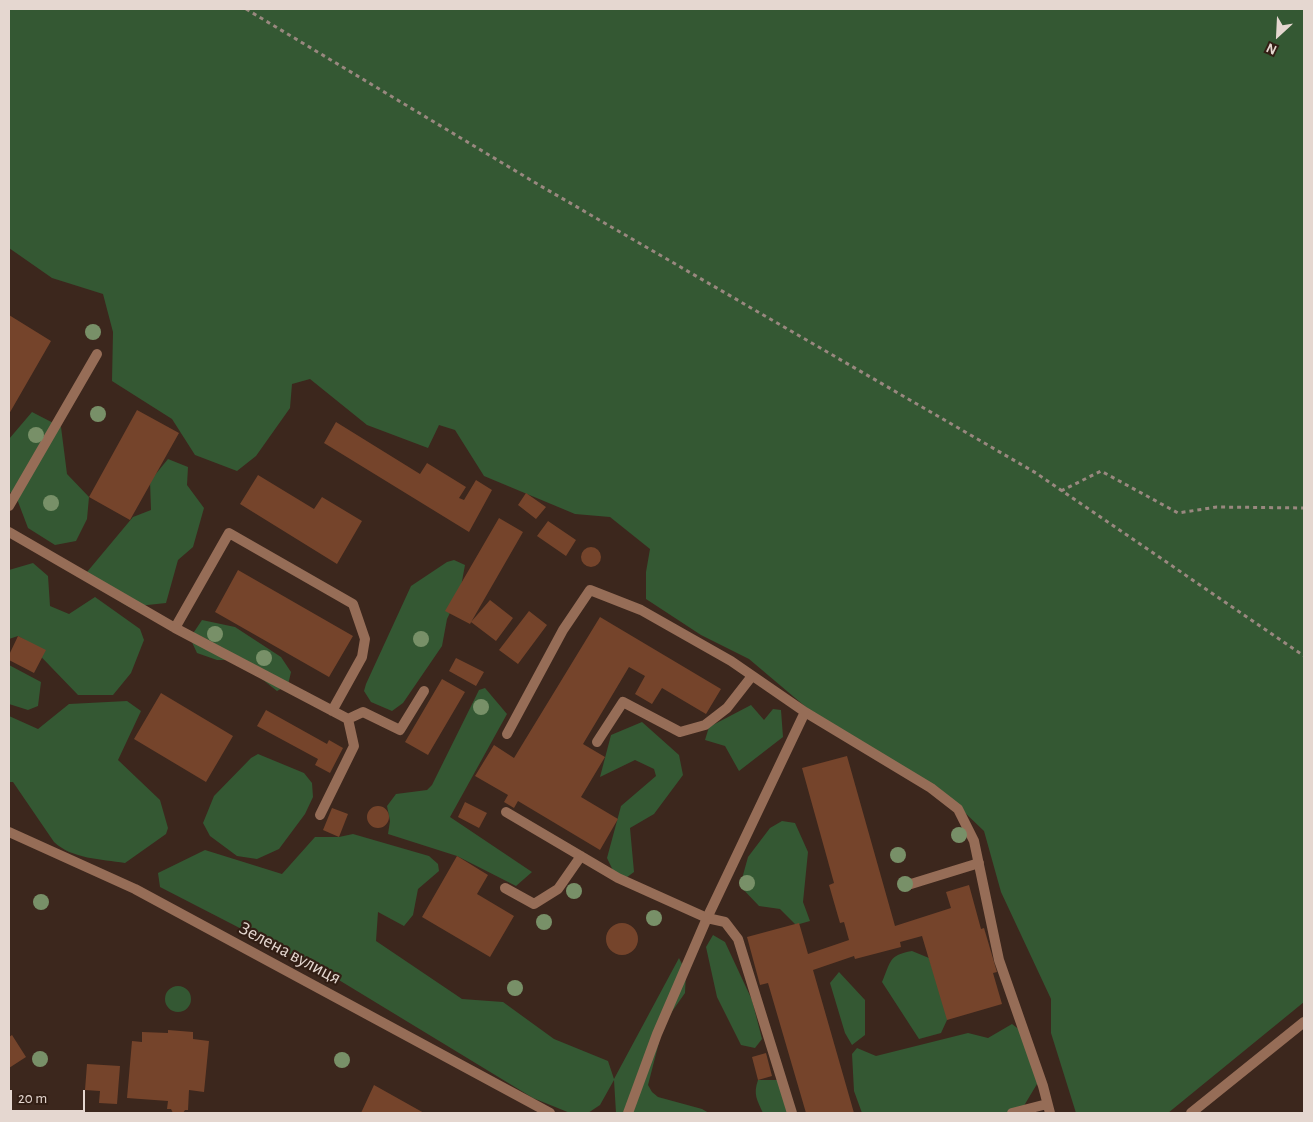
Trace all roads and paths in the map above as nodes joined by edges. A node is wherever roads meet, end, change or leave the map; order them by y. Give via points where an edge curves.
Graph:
1 (246, 9) edge
2 (97, 354) dead end
3 (1061, 491) junction
4 (9, 506) edge
5 (1304, 508) edge
6 (9, 532) edge
7 (175, 628) junction
8 (1304, 656) edge
9 (752, 676) junction
10 (424, 691) dead end
11 (332, 711) junction
12 (805, 712) junction
13 (348, 719) junction
14 (508, 734) dead end
15 (598, 742) dead end
16 (506, 812) dead end
17 (320, 815) dead end
18 (9, 832) edge
19 (581, 856) junction
20 (979, 863) junction
21 (911, 884) dead end
22 (505, 888) dead end
23 (707, 918) junction
24 (1304, 1022) edge
25 (1048, 1108) edge
26 (550, 1113) edge
27 (628, 1113) edge
28 (792, 1113) edge
29 (1012, 1113) edge
30 (1191, 1113) edge

1 - 3 path via 540,186 1036,473
2 - 4 street
3 - 5 path via 1101,471 1178,514 1217,507
3 - 8 path
6 - 7 street
7 - 11 street
7 - 11 street via 229,533 353,604 365,639 362,657
9 - 12 street
9 - 14 street via 641,610 590,590 563,630
9 - 15 street via 726,708 705,725 680,732 623,702
10 - 13 street via 400,730 363,712
11 - 13 street
12 - 20 street via 931,788 958,810 974,841
12 - 23 street
13 - 17 street via 354,746
16 - 19 street
18 - 26 street, Зелена вулиця via 135,889
19 - 22 street via 558,889 534,904
19 - 23 street via 618,878
20 - 21 street
20 - 25 street via 1000,960
23 - 27 street via 657,1034
23 - 28 street via 725,922 738,939
24 - 30 street
25 - 29 street

